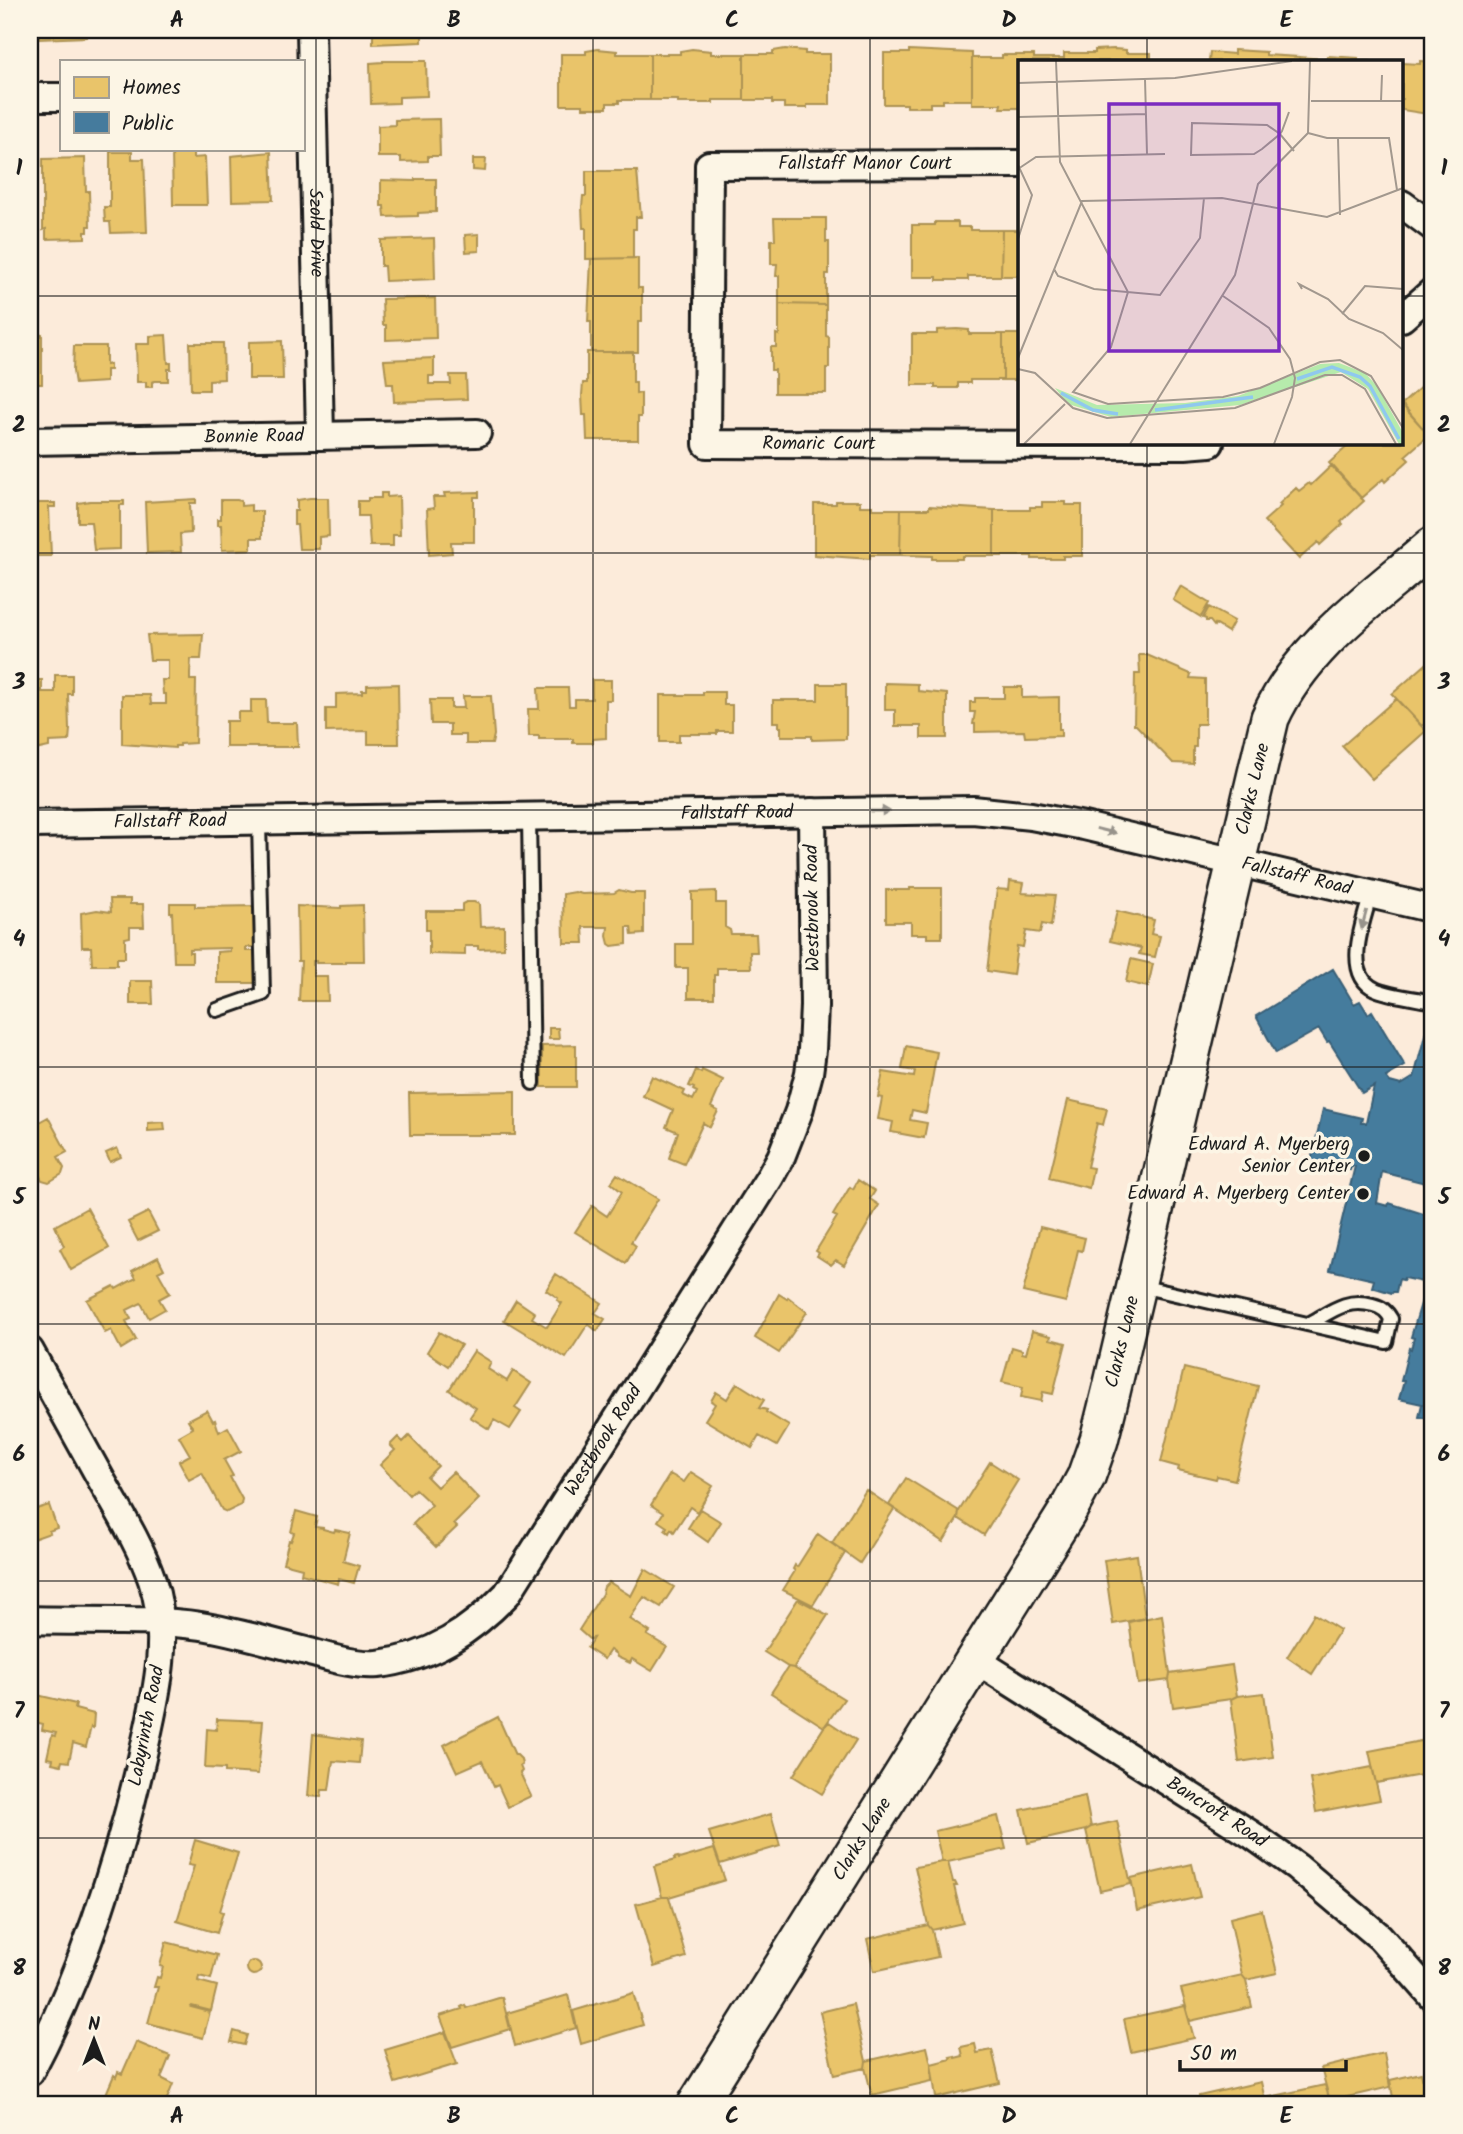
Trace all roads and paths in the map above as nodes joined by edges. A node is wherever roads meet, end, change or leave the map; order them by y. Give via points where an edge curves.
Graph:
1 (311, 30) edge
2 (308, 92) edge
3 (60, 96) edge
4 (30, 97) edge
5 (709, 164) joint
6 (1018, 164) edge
7 (1404, 205) edge
8 (1433, 227) edge
9 (1433, 290) edge
10 (1404, 316) edge
11 (477, 433) dead end
12 (320, 436) junction
13 (30, 441) edge
14 (1198, 444) edge
15 (1433, 546) edge
16 (812, 812) junction
17 (529, 817) junction
18 (259, 821) junction
19 (30, 824) edge
20 (1236, 863) junction
21 (1371, 894) junction
22 (1433, 909) edge
23 (1433, 1002) edge
24 (217, 1010) dead end
25 (533, 1083) dead end
26 (1137, 1285) junction
27 (1309, 1324) junction
28 (30, 1351) edge
29 (30, 1620) edge
30 (162, 1623) junction
31 (976, 1660) junction
32 (1433, 1997) edge
33 (30, 2072) edge
34 (696, 2104) edge

1 - 2 street, Szold Drive
2 - 12 street, Szold Drive
3 - 4 street
5 - 6 street, Fallstaff Manor Court
5 - 14 street, Romaric Court via 707,444
7 - 8 street
9 - 10 street
11 - 12 street, Bonnie Road
12 - 13 street, Bonnie Road
15 - 20 street, Clarks Lane via 1331,634 1281,695 1270,718
16 - 17 street, Fallstaff Road
16 -> 20 street, Fallstaff Road via 974,810 1021,814
16 - 30 street, Westbrook Road via 812,1050 792,1132 770,1177 507,1594 484,1617 434,1650 377,1664 343,1661 233,1632
17 - 18 street, Fallstaff Road
17 - 25 lane
18 - 19 street, Fallstaff Road
18 - 24 lane via 263,994
20 - 21 street, Fallstaff Road
20 - 26 street, Clarks Lane
21 - 22 street, Fallstaff Road
21 -> 23 lane via 1357,945 1364,980 1374,989
26 - 27 lane
26 - 31 street, Clarks Lane via 1086,1477
27 - 27 lane via 1386,1342 1391,1318 1380,1306 1360,1301
28 - 30 street, Labyrinth Road via 136,1541 153,1582
29 - 30 street, Westbrook Road
30 - 33 street, Labyrinth Road via 154,1704 111,1874 92,1933
31 - 32 street, Bancroft Road via 1297,1867 1380,1937
31 - 34 street, Clarks Lane

